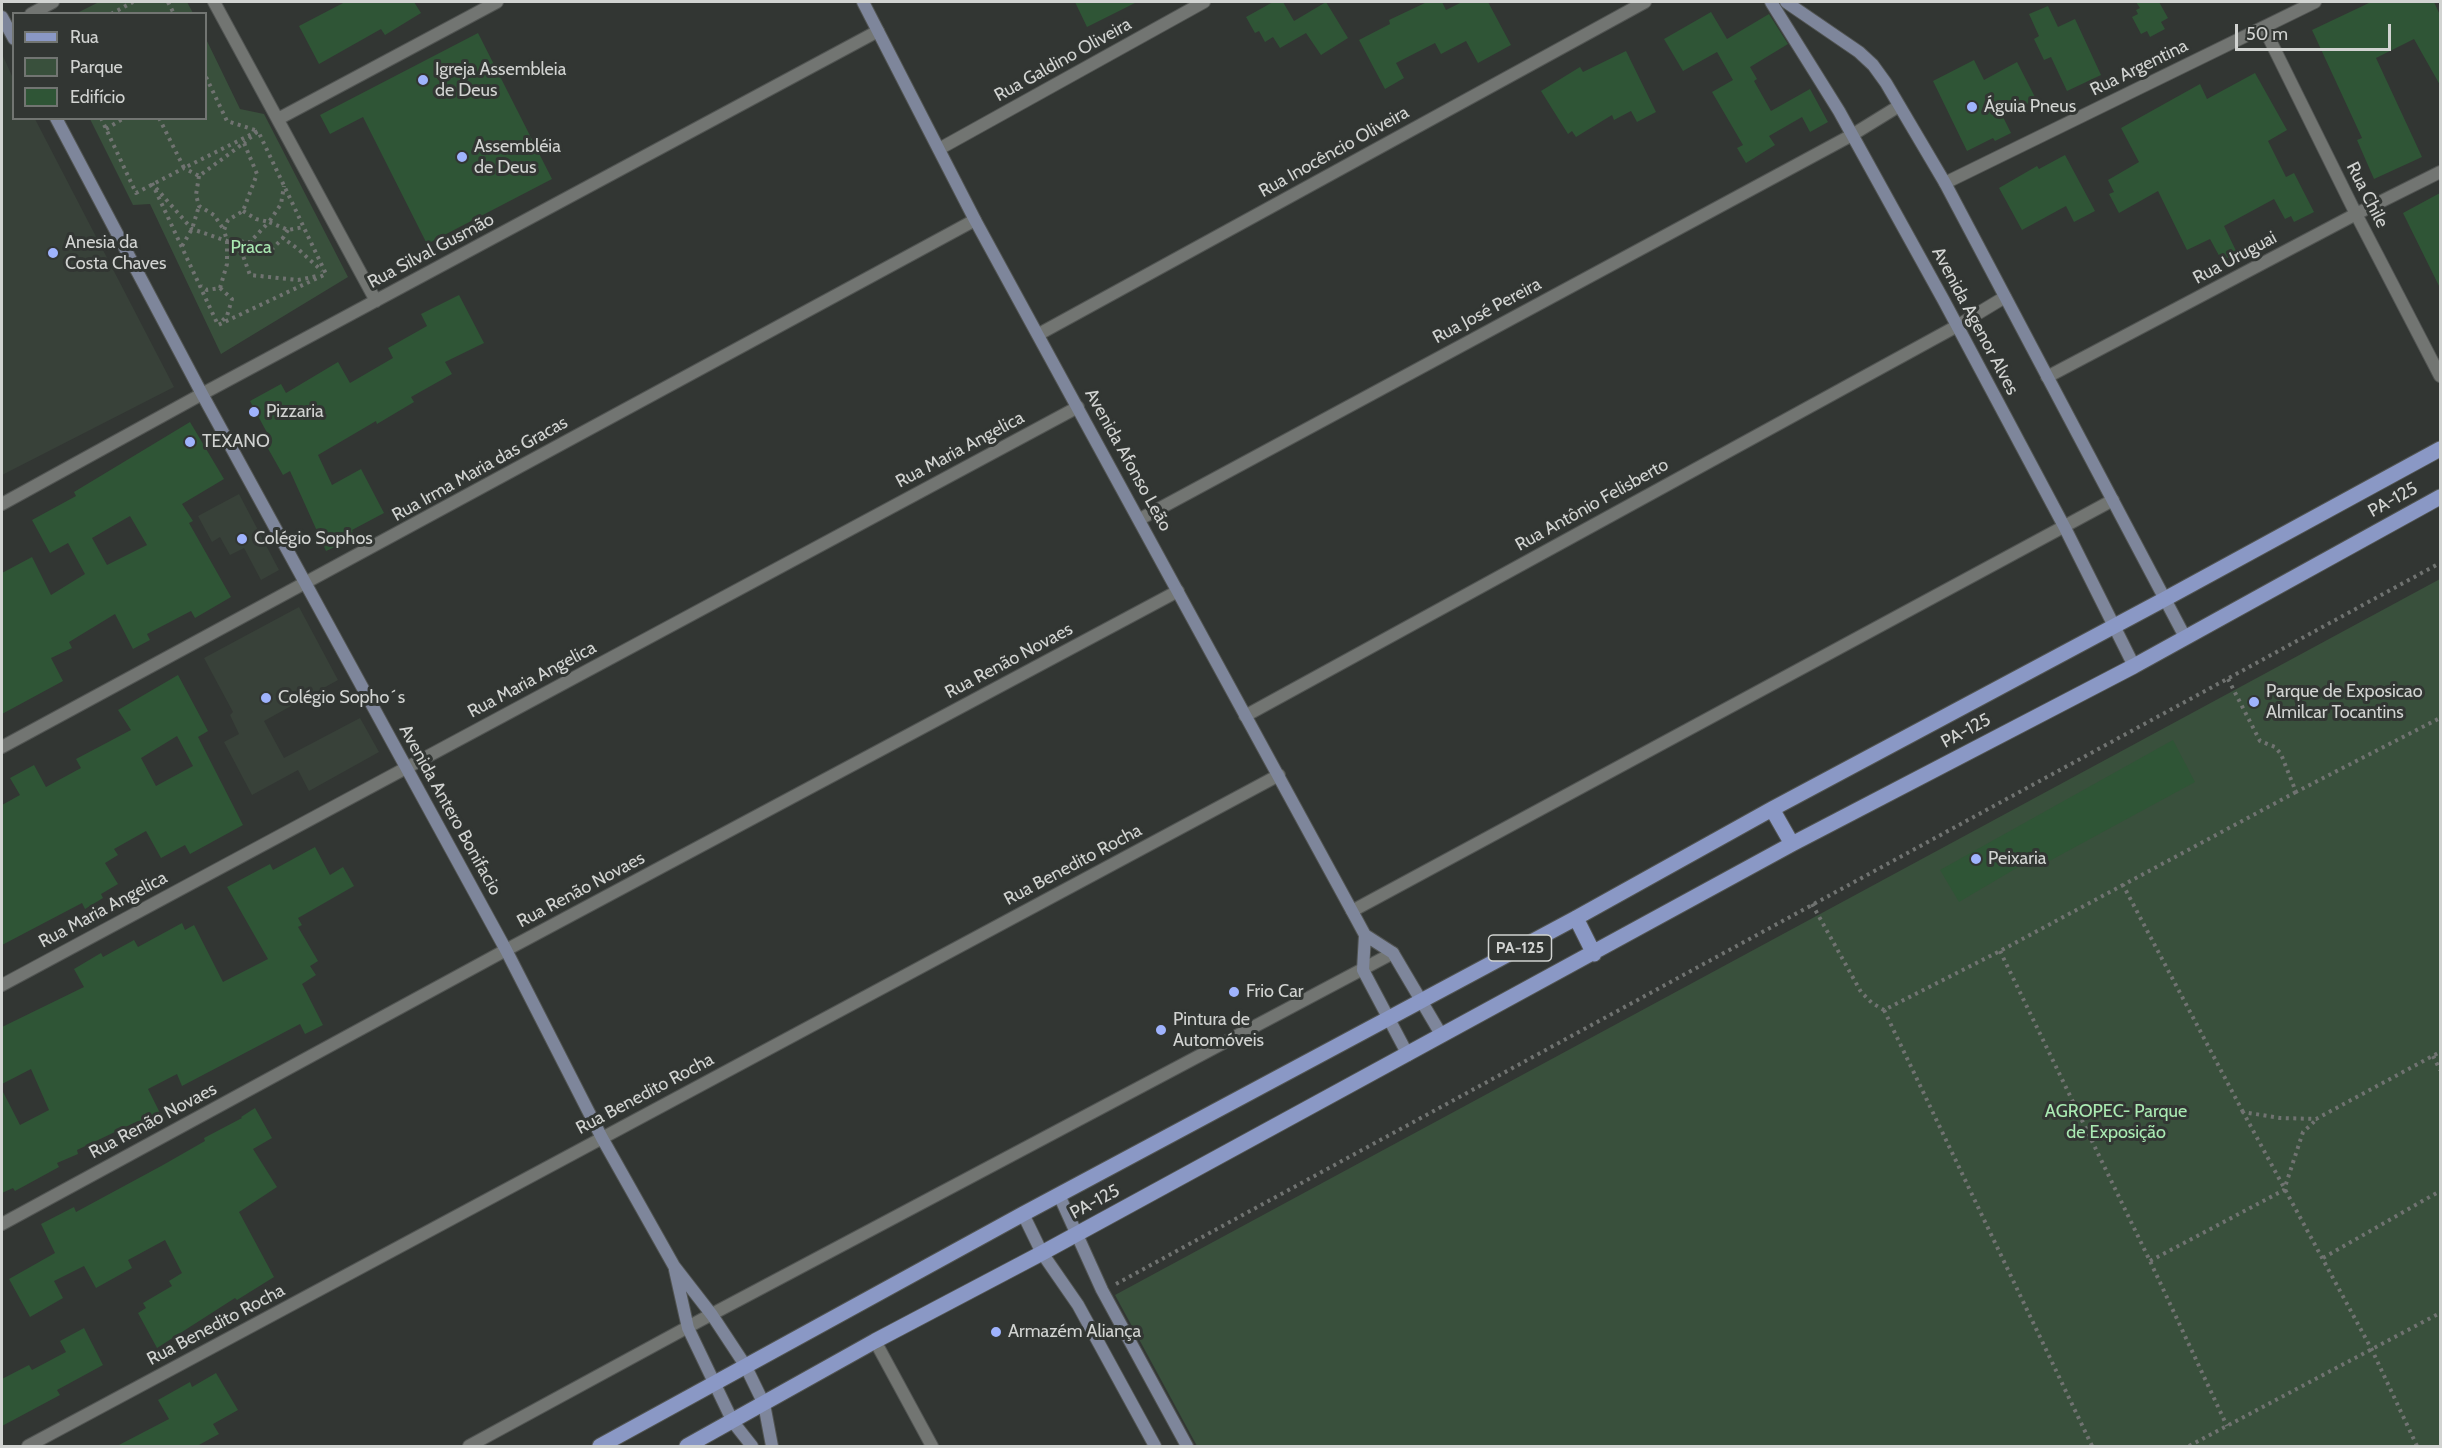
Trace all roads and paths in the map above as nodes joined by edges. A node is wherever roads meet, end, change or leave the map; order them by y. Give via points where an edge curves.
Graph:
1 (53, 2) edge
2 (133, 2) edge
3 (214, 2) edge
4 (497, 2) edge
5 (862, 2) edge
6 (1204, 2) edge
7 (1645, 2) edge
8 (1772, 2) edge
9 (1786, 2) edge
10 (2315, 2) edge
11 (35, 12) edge
12 (115, 12) edge
13 (2264, 28) junction
14 (878, 31) junction
15 (207, 79) edge
16 (1899, 106) junction
17 (278, 119) junction
18 (57, 120) edge
19 (102, 120) edge
20 (121, 120) edge
21 (160, 120) edge
22 (106, 129) junction
23 (258, 131) junction
24 (1851, 135) junction
25 (244, 143) junction
26 (939, 149) junction
27 (184, 168) junction
28 (2440, 172) edge
29 (199, 176) junction
30 (152, 183) junction
31 (1946, 183) junction
32 (284, 186) junction
33 (199, 206) junction
34 (243, 211) junction
35 (2356, 214) junction
36 (975, 220) junction
37 (269, 222) junction
38 (304, 227) junction
39 (192, 229) junction
40 (224, 230) junction
41 (288, 230) junction
42 (283, 238) junction
43 (227, 241) junction
44 (250, 242) junction
45 (182, 247) junction
46 (270, 251) junction
47 (242, 254) junction
48 (326, 274) junction
49 (199, 285) junction
50 (220, 288) junction
51 (2005, 297) junction
52 (375, 301) junction
53 (218, 325) junction
54 (1957, 326) junction
55 (1039, 334) junction
56 (2440, 376) edge
57 (2047, 377) junction
58 (202, 394) junction
59 (1078, 407) junction
60 (2440, 449) edge
61 (2440, 497) edge
62 (2113, 500) junction
63 (2, 504) edge
64 (1140, 519) junction
65 (2065, 528) junction
66 (2440, 563) edge
67 (306, 584) junction
68 (1178, 591) junction
69 (2165, 599) junction
70 (2114, 626) junction
71 (2185, 637) junction
72 (2134, 666) junction
73 (2228, 679) junction
74 (1245, 716) junction
75 (2440, 718) edge
76 (2, 747) edge
77 (405, 768) junction
78 (1279, 775) junction
79 (2296, 792) junction
80 (1772, 809) junction
81 (1792, 844) junction
82 (2123, 885) junction
83 (1812, 904) junction
84 (1352, 911) junction
85 (1576, 918) junction
86 (1365, 935) junction
87 (506, 950) junction
88 (2000, 951) junction
89 (1393, 953) junction
90 (1593, 954) junction
91 (1363, 970) junction
92 (2, 985) edge
93 (1422, 1000) junction
94 (1884, 1010) junction
95 (1388, 1018) junction
96 (1442, 1036) junction
97 (2440, 1052) edge
98 (1408, 1055) junction
99 (2433, 1056) junction
100 (2440, 1070) edge
101 (2242, 1112) junction
102 (2316, 1119) junction
103 (602, 1138) junction
104 (2284, 1190) junction
105 (2440, 1191) edge
106 (1059, 1195) junction
107 (1023, 1214) junction
108 (2, 1224) edge
109 (1077, 1234) junction
110 (1042, 1253) junction
111 (2323, 1258) junction
112 (2150, 1261) junction
113 (674, 1266) junction
114 (1107, 1290) dead end
115 (2440, 1313) edge
116 (712, 1315) junction
117 (688, 1328) junction
118 (874, 1341) junction
119 (2372, 1350) junction
120 (745, 1365) junction
121 (714, 1384) junction
122 (764, 1404) junction
123 (733, 1422) junction
124 (2227, 1426) junction
125 (28, 1446) edge
126 (469, 1446) edge
127 (600, 1446) edge
128 (687, 1446) edge
129 (752, 1446) edge
130 (772, 1446) edge
131 (932, 1446) edge
132 (1155, 1446) edge
133 (1187, 1446) edge
134 (2092, 1446) edge
135 (2189, 1446) edge
136 (2417, 1446) edge

1 - 11 street
2 - 12 path
3 - 17 street
4 - 17 street
5 - 14 street, Avenida Afonso Leão
6 - 26 street, Rua Galdino Oliveira
7 - 55 street, Rua Inocêncio Oliveira
8 - 24 street, Avenida Agenor Alves
9 - 16 street via 1859,52 1873,65
10 - 13 street, Rua Argentina
13 - 31 street, Rua Argentina
13 - 35 street, Rua Chile
14 - 26 street, Avenida Afonso Leão
14 - 52 street, Rua Silval Gusmão
15 - 23 path via 227,121
16 - 24 street, Rua José Pereira
16 - 31 street
17 - 52 street
18 - 58 street, Avenida Antero Bonifacio
19 - 22 path
20 - 22 path
21 - 27 path
22 - 30 path via 136,193
23 - 25 path
23 - 27 path
23 - 32 path
24 - 54 street, Avenida Agenor Alves
24 - 64 street, Rua José Pereira
25 - 29 path
25 - 34 path via 257,174
26 - 36 street, Avenida Afonso Leão
27 - 29 path
27 - 30 path
28 - 35 street, Rua Uruguai
29 - 33 path
30 - 39 path
30 - 45 path
31 - 51 street
32 - 37 path via 281,204
32 - 38 path
33 - 39 path
33 - 40 path via 214,215
34 - 37 path
34 - 40 path via 228,220
35 - 56 street, Rua Chile
35 - 57 street, Rua Uruguai
36 - 55 street, Avenida Afonso Leão
36 - 67 street, Rua Irma Maria das Gracas
37 - 41 path
37 - 44 path
38 - 41 path
38 - 48 path
39 - 43 path
39 - 45 path
40 - 43 path
41 - 42 path
42 - 46 path
42 - 48 path
43 - 44 path
43 - 47 path
43 - 50 path via 227,264
44 - 46 path
45 - 49 path
46 - 47 path
47 - 48 path via 250,275 298,280
48 - 53 path
49 - 50 path via 207,290
49 - 53 path
50 - 53 path via 232,299
51 - 54 street, Rua Antônio Felisberto
51 - 57 street
52 - 58 street, Rua Silval Gusmão
54 - 65 street, Avenida Agenor Alves
54 - 74 street, Rua Antônio Felisberto
55 - 59 street, Avenida Afonso Leão
57 - 62 street
58 - 63 street, Rua Silval Gusmão
58 - 67 street, Avenida Antero Bonifacio
59 - 64 street, Avenida Afonso Leão
59 - 77 street, Rua Maria Angelica
60 - 69 main road, PA-125
61 - 71 main road, PA-125 / PA-125
62 - 65 street
62 - 69 street
64 - 68 street, Avenida Afonso Leão
65 - 70 street, Avenida Agenor Alves
65 - 84 street
66 - 73 path
67 - 76 street, Rua Irma Maria das Gracas
67 - 77 street, Avenida Antero Bonifacio
68 - 74 street, Avenida Afonso Leão
68 - 87 street, Rua Renão Novaes
69 - 70 main road, PA-125
69 - 71 street
70 - 72 street, Avenida Agenor Alves
70 - 80 main road, PA-125
71 - 72 main road, PA-125 / PA-125
72 - 81 main road, PA-125 / PA-125
73 - 79 path via 2260,741 2281,754
73 - 83 path
74 - 78 street, Avenida Afonso Leão
75 - 79 path
77 - 87 street, Avenida Antero Bonifacio
77 - 92 street, Rua Maria Angelica
78 - 84 street, Avenida Afonso Leão
78 - 103 street, Rua Benedito Rocha
79 - 82 path
80 - 81 main road
80 - 85 main road, PA-125
81 - 90 main road, PA-125 / PA-125
82 - 88 path
82 - 101 path
83 - 94 path via 1861,992
83 - 114 path
84 - 86 street, Avenida Afonso Leão
85 - 90 main road
85 - 93 main road, PA-125
86 - 89 street, Avenida Afonso Leão
86 - 91 street
87 - 103 street, Avenida Antero Bonifacio
87 - 108 street, Rua Renão Novaes
88 - 94 path
88 - 112 path
89 - 91 street
89 - 93 street, Avenida Afonso Leão
90 - 96 main road, PA-125 / PA-125
91 - 95 street
91 - 116 street
93 - 95 main road, PA-125
93 - 96 street, Avenida Afonso Leão
94 - 134 path
95 - 98 street
95 - 106 main road, PA-125
96 - 98 main road, PA-125 / PA-125
97 - 99 path
98 - 109 main road, PA-125 / PA-125
99 - 100 path
99 - 102 path
101 - 102 path
101 - 104 path
102 - 104 path via 2303,1132
103 - 113 street, Avenida Antero Bonifacio
103 - 125 street, Rua Benedito Rocha
104 - 111 path
104 - 112 path
105 - 111 path
106 - 107 main road, PA-125
106 - 109 street
107 - 110 street
107 - 120 main road, PA-125
109 - 110 main road, PA-125 / PA-125
109 - 133 street via 1102,1290
110 - 118 main road, PA-125 / PA-125
110 - 132 street via 1078,1305
111 - 119 path
112 - 124 path
113 - 116 street, Avenida Antero Bonifacio
113 - 117 street, Avenida Antero Bonifacio
115 - 119 path
116 - 117 street
116 - 120 street, Avenida Antero Bonifacio
117 - 121 street, Avenida Antero Bonifacio
117 - 126 street
118 - 122 main road, PA-125 / PA-125
118 - 131 street
119 - 124 path
119 - 136 path
120 - 121 main road, PA-125
120 - 122 street, Avenida Antero Bonifacio
121 - 123 street, Avenida Antero Bonifacio
121 - 127 main road, PA-125
122 - 123 main road, PA-125 / PA-125
122 - 130 street, Avenida Antero Bonifacio
123 - 128 main road, PA-125 / PA-125
123 - 129 street, Avenida Antero Bonifacio
124 - 135 path

